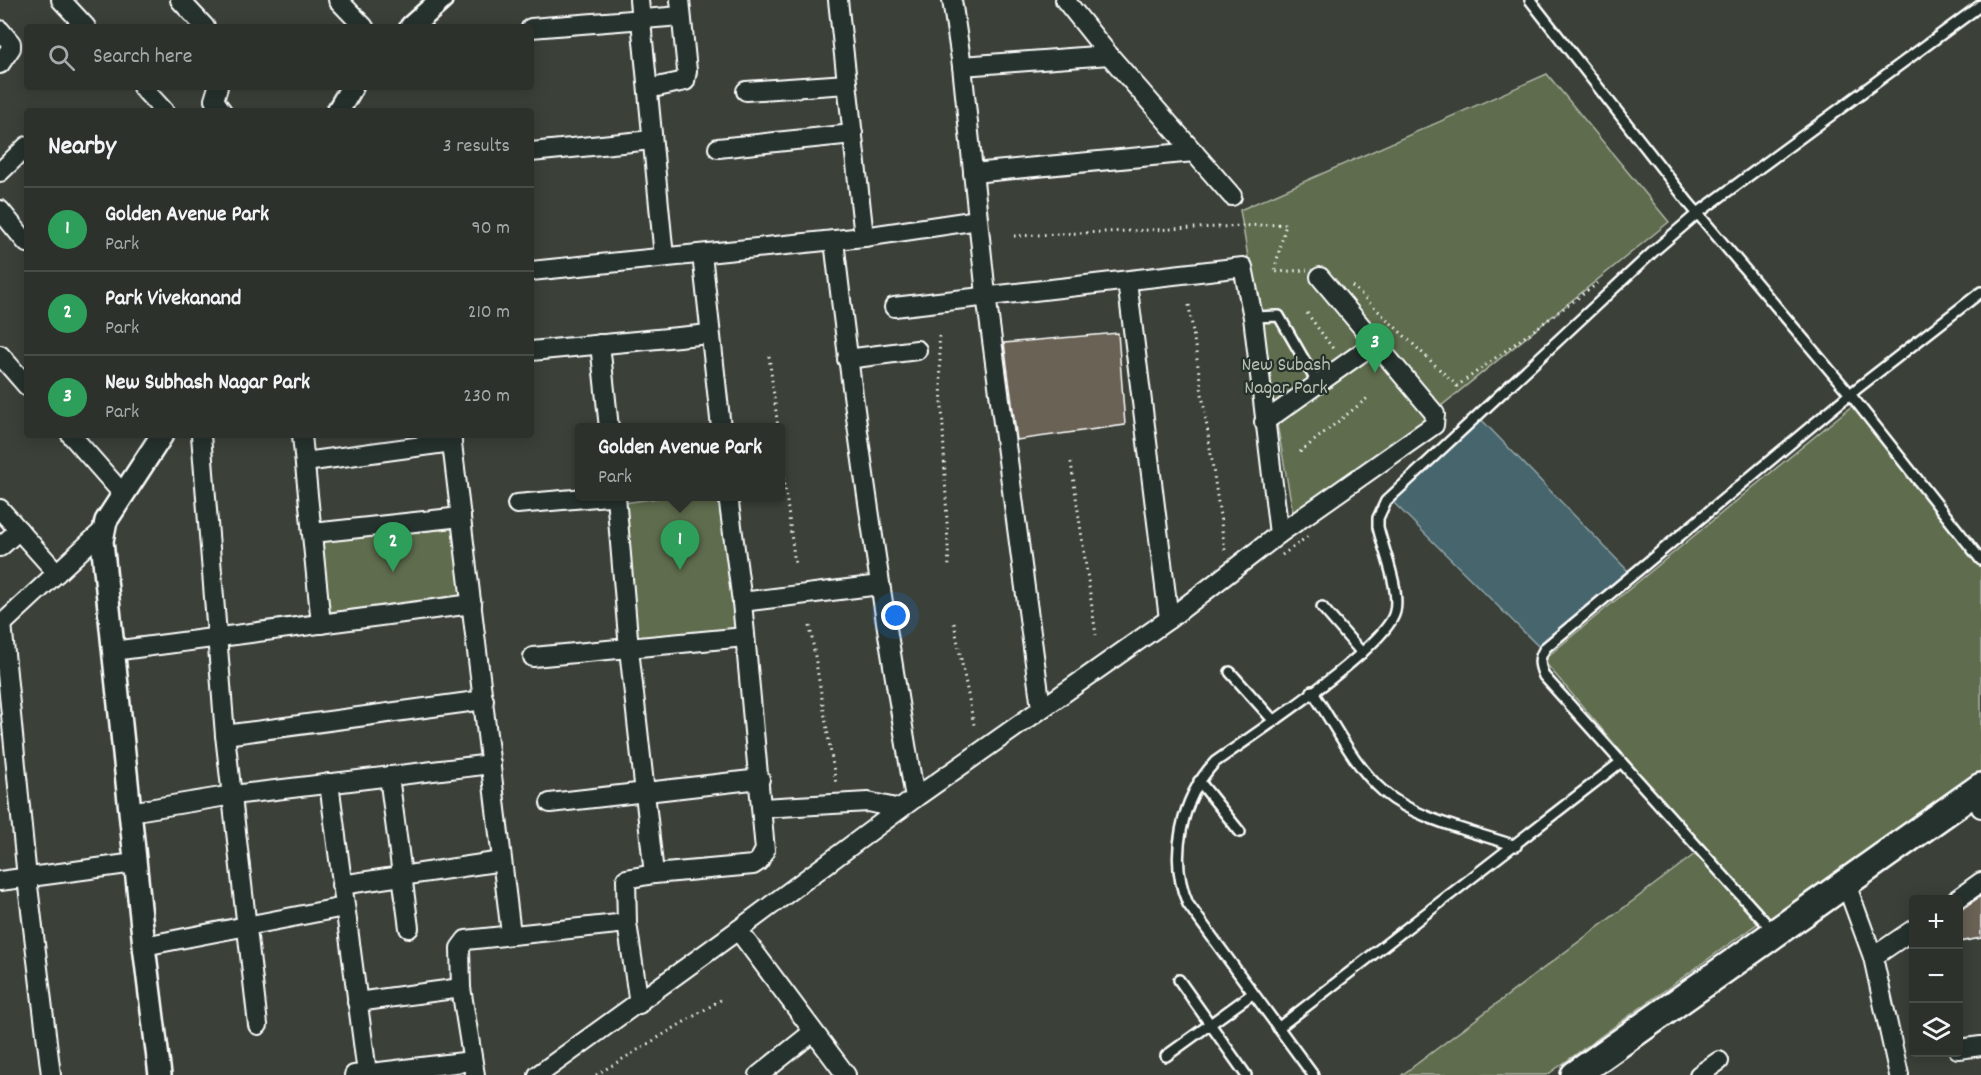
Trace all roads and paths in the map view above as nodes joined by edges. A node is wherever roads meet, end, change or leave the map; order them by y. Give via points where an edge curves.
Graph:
1 (61, 0) edge
2 (180, 0) edge
3 (339, 0) edge
4 (441, 0) edge
5 (639, 0) edge
6 (838, 0) edge
7 (952, 0) edge
8 (1065, 0) edge
9 (1530, 0) edge
10 (1981, 5) edge
11 (681, 8) edge
12 (641, 20) junction
13 (83, 24) edge
14 (202, 24) edge
15 (361, 24) edge
16 (414, 24) edge
17 (534, 28) edge
18 (0, 30) edge
19 (1109, 55) junction
20 (0, 64) edge
21 (962, 66) junction
22 (847, 84) junction
23 (648, 89) junction
24 (145, 90) edge
25 (217, 90) edge
26 (350, 90) edge
27 (747, 91) dead end
28 (161, 108) edge
29 (220, 108) edge
30 (340, 108) edge
31 (853, 134) junction
32 (652, 140) junction
33 (718, 148) dead end
34 (24, 149) edge
35 (534, 152) edge
36 (1194, 152) junction
37 (0, 172) edge
38 (973, 173) junction
39 (1232, 196) dead end
40 (0, 210) edge
41 (1698, 213) junction
42 (978, 220) junction
43 (864, 237) junction
44 (24, 239) edge
45 (834, 240) junction
46 (702, 254) junction
47 (664, 258) junction
48 (534, 271) edge
49 (1609, 276) dead end
50 (1320, 277) dead end
51 (1127, 281) junction
52 (1981, 292) edge
53 (986, 295) junction
54 (1189, 305) dead end
55 (894, 307) dead end
56 (1307, 313) dead end
57 (1253, 317) junction
58 (710, 334) junction
59 (939, 336) dead end
60 (1375, 343) junction
61 (600, 344) junction
62 (917, 350) dead end
63 (1334, 350) dead end
64 (534, 351) edge
65 (0, 355) edge
66 (769, 356) dead end
67 (847, 359) junction
68 (7, 376) edge
69 (24, 384) edge
70 (1318, 384) junction
71 (1457, 386) dead end
72 (1850, 394) junction
73 (1370, 396) dead end
74 (1264, 422) junction
75 (608, 423) edge
76 (720, 423) edge
77 (777, 423) edge
78 (74, 438) edge
79 (160, 438) edge
80 (201, 438) edge
81 (302, 438) edge
82 (452, 439) edge
83 (1300, 452) dead end
84 (305, 462) junction
85 (1071, 462) dead end
86 (785, 487) edge
87 (122, 493) junction
88 (575, 499) edge
89 (616, 501) edge
90 (729, 501) edge
91 (517, 504) dead end
92 (0, 509) edge
93 (461, 517) junction
94 (19, 530) junction
95 (103, 530) junction
96 (312, 533) junction
97 (1279, 534) junction
98 (0, 547) edge
99 (1225, 550) dead end
100 (1981, 560) edge
101 (795, 564) dead end
102 (949, 569) dead end
103 (57, 573) junction
104 (880, 585) junction
105 (742, 602) junction
106 (472, 604) junction
107 (1322, 607) dead end
108 (1169, 619) junction
109 (954, 623) dead end
110 (1, 624) edge
111 (321, 624) junction
112 (810, 626) dead end
113 (1096, 635) dead end
114 (217, 636) junction
115 (745, 637) junction
116 (629, 648) junction
117 (113, 651) junction
118 (1362, 653) junction
119 (533, 657) dead end
120 (1230, 672) dead end
121 (1312, 691) junction
122 (484, 700) junction
123 (1041, 708) junction
124 (1273, 720) junction
125 (974, 725) dead end
126 (225, 735) junction
127 (1622, 762) junction
128 (491, 764) junction
129 (389, 776) junction
130 (760, 779) junction
131 (1199, 781) junction
132 (329, 783) junction
133 (836, 784) dead end
134 (646, 792) junction
135 (232, 795) junction
136 (1980, 795) edge
137 (550, 803) dead end
138 (907, 803) junction
139 (762, 808) junction
140 (130, 812) junction
141 (1240, 832) dead end
142 (1516, 846) junction
143 (502, 861) junction
144 (135, 863) junction
145 (654, 874) junction
146 (402, 876) junction
147 (27, 878) junction
148 (0, 881) edge
149 (1845, 881) junction
150 (1981, 882) edge
151 (341, 885) junction
152 (1963, 895) edge
153 (344, 907) junction
154 (627, 923) junction
155 (246, 927) junction
156 (409, 928) dead end
157 (738, 930) junction
158 (1774, 932) junction
159 (1909, 932) edge
160 (511, 934) junction
161 (144, 946) junction
162 (1873, 957) junction
163 (1179, 980) dead end
164 (461, 988) junction
165 (1252, 994) junction
166 (724, 998) dead end
167 (357, 1002) junction
168 (639, 1004) junction
169 (1211, 1023) junction
170 (258, 1025) dead end
171 (1278, 1028) junction
172 (813, 1032) junction
173 (1981, 1046) edge
174 (1963, 1048) edge
175 (1166, 1056) dead end
176 (1719, 1061) dead end
177 (473, 1068) edge
178 (361, 1074) edge
179 (1310, 1074) edge
180 (51, 1075) edge
181 (160, 1075) edge
182 (538, 1075) edge
183 (596, 1075) edge
184 (759, 1075) edge
185 (846, 1075) edge
186 (1246, 1075) edge
187 (1575, 1075) edge
188 (1699, 1075) edge
189 (1899, 1075) edge

1 - 13 street
2 - 14 street
3 - 15 street
4 - 16 street
5 - 12 street
6 - 22 street
7 - 21 street
8 - 19 street
9 - 41 lane
10 - 41 lane
11 - 12 street
11 - 23 street via 685,81
12 - 17 street
12 - 23 street
18 - 20 street via 11,43
19 - 21 street
19 - 36 street
21 - 38 street
22 - 27 street
22 - 31 street
23 - 32 street
24 - 28 street
25 - 29 street via 214,100
26 - 30 street
31 - 33 street
31 - 43 street
32 - 35 street
32 - 47 street
34 - 37 street
36 - 38 street
36 - 39 street
38 - 42 street
40 - 44 street
41 - 72 lane
41 - 118 lane via 1386,501 1378,527 1394,589 1395,612
42 - 43 street
42 - 53 street
43 - 45 street
45 - 46 street
45 - 67 street
46 - 47 street
46 - 58 street
47 - 48 street
49 - 71 path
50 - 60 street
51 - 53 street
51 - 57 street via 1240,266 1246,271
51 - 108 street
52 - 72 lane
53 - 55 street
53 - 123 street
54 - 99 path
56 - 63 path
57 - 70 lane via 1279,316
57 - 74 street
58 - 61 street
58 - 76 street
59 - 102 path
60 - 70 street
60 - 97 street via 1435,414 1434,425
61 - 64 street
61 - 75 street
62 - 67 street
65 - 68 street
66 - 77 path
67 - 104 street
68 - 69 street
70 - 74 street
72 - 100 lane
72 - 127 lane via 1540,654 1544,676
73 - 83 path
74 - 97 street
78 - 87 street
79 - 87 street
80 - 114 street
81 - 84 street
82 - 84 street
82 - 93 street
84 - 96 street
85 - 113 path
86 - 101 path
87 - 95 street
88 - 91 street
89 - 116 street
90 - 105 street
92 - 94 street
93 - 96 street
93 - 106 street
94 - 98 street
94 - 103 street
95 - 103 street
95 - 117 street via 102,556
96 - 111 street
97 - 108 street
103 - 110 street
104 - 105 street
104 - 138 street
105 - 115 street
106 - 111 street
106 - 122 street
107 - 118 lane
108 - 123 street
109 - 125 path
110 - 147 street
111 - 114 street
112 - 133 path
114 - 117 street
114 - 126 street
115 - 116 street
115 - 130 street
116 - 119 street
116 - 134 street
117 - 140 street
118 - 121 lane
120 - 124 lane
121 - 124 lane
121 - 142 lane via 1369,777 1384,792 1418,813
122 - 126 street
122 - 128 street
123 - 138 street
124 - 131 lane via 1215,762
126 - 135 street
127 - 142 lane
127 - 158 lane
128 - 129 street
128 - 143 street
129 - 132 street
129 - 146 street
130 - 134 street
130 - 139 street
131 - 141 lane
131 - 165 lane via 1191,797 1178,851 1180,880 1188,904
132 - 135 street
132 - 151 street
134 - 137 street
134 - 145 street
135 - 140 street
135 - 155 street
136 - 149 main road
138 - 139 street
138 - 157 street
139 - 145 street via 765,850 753,865
140 - 144 street
142 - 171 lane
143 - 146 street
143 - 160 street
144 - 147 street
144 - 161 street
145 - 154 street via 626,879
146 - 151 street
146 - 156 street
147 - 148 street
147 - 180 street
149 - 158 main road
149 - 162 street
150 - 152 street
151 - 153 street
153 - 155 street
153 - 167 street
154 - 160 street
154 - 168 street
155 - 161 street
155 - 170 street
157 - 168 street
157 - 172 street
158 - 187 main road
159 - 162 street
160 - 164 street via 474,937 462,944
161 - 181 street
162 - 189 street
163 - 169 lane
164 - 167 street
164 - 177 street
165 - 169 lane
165 - 171 lane
166 - 183 path
167 - 178 street
168 - 182 street
169 - 175 lane
169 - 186 lane
171 - 179 lane
172 - 184 street
172 - 185 street
173 - 174 street
176 - 188 street
177 - 178 street

